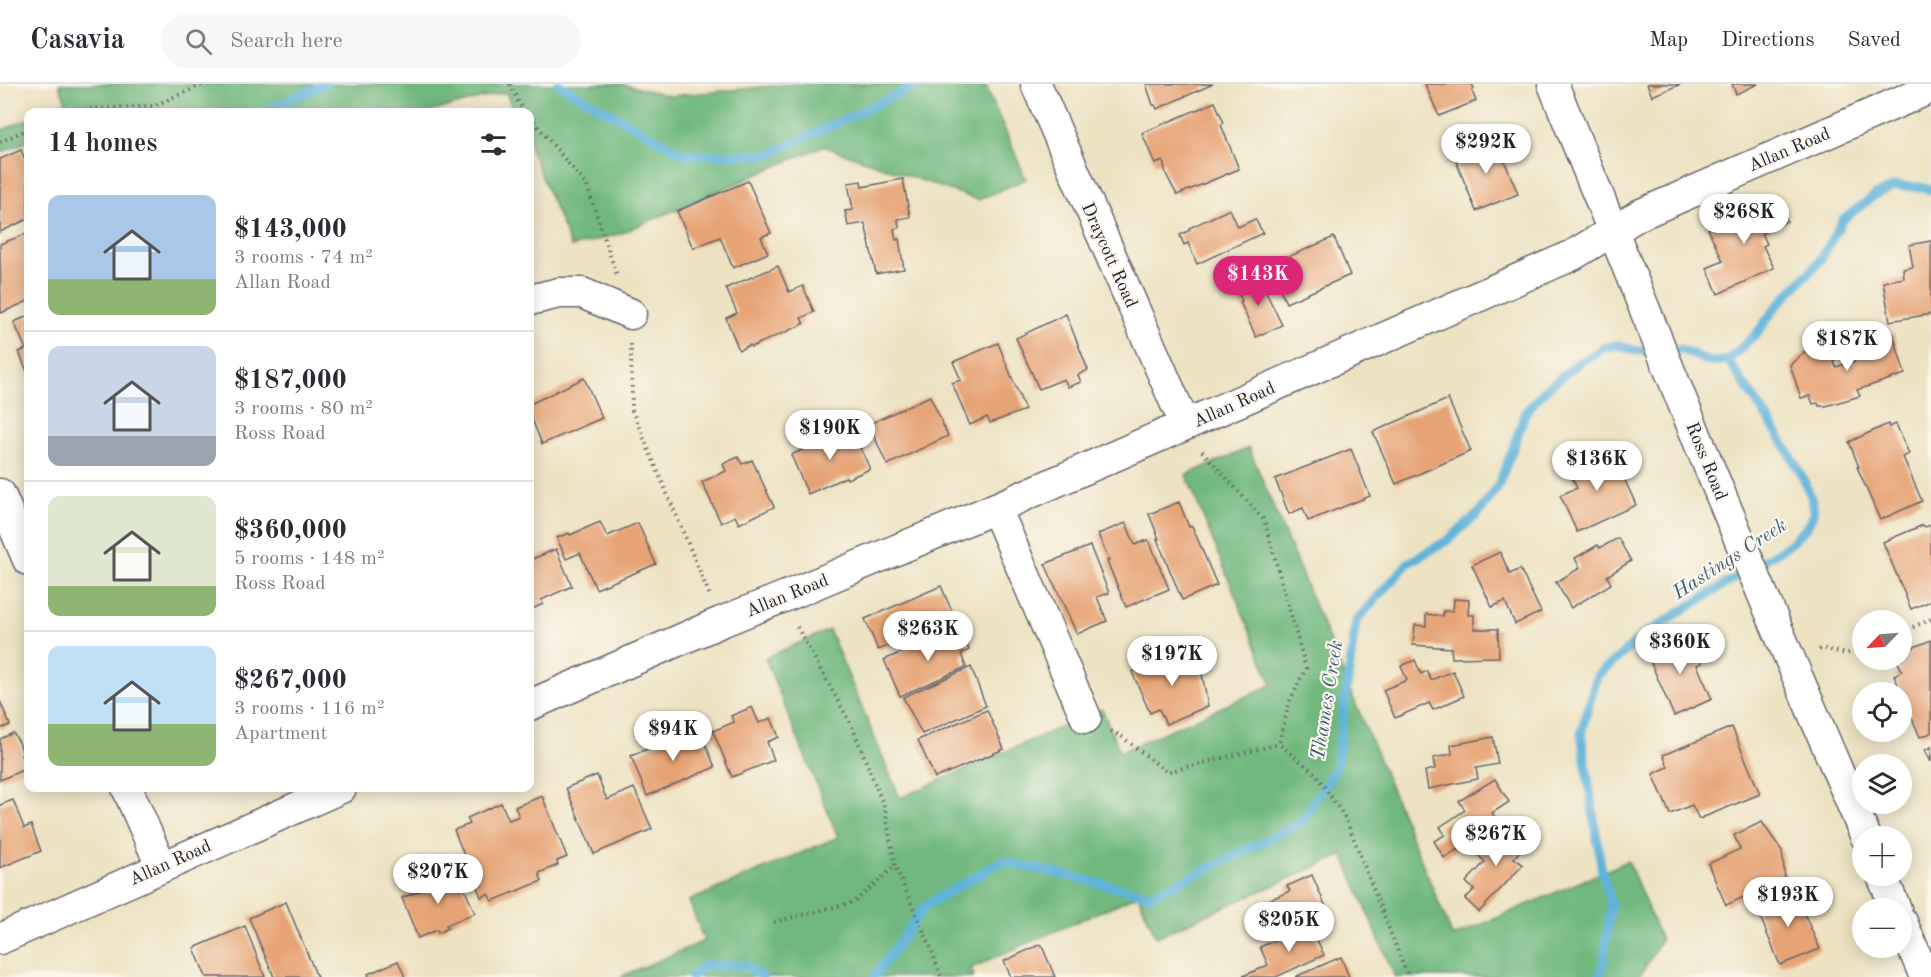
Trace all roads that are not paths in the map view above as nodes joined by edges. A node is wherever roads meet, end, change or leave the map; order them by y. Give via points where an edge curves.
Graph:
1 (1036, 84) edge
2 (1553, 84) edge
3 (1931, 88) edge
4 (1614, 229) junction
5 (534, 299) edge
6 (631, 314) road end
7 (1185, 425) junction
8 (0, 494) edge
9 (996, 508) junction
10 (21, 524) edge
11 (24, 539) edge
12 (534, 703) edge
13 (1086, 718) road end
14 (129, 792) edge
15 (332, 792) edge
16 (1861, 826) edge
17 (161, 866) junction
18 (0, 939) edge
19 (1912, 946) edge
20 (1925, 977) edge

1 - 7 street, Draycott Road
2 - 4 street, Ross Road
3 - 4 street, Allan Road via 1653,208
4 - 7 street, Allan Road via 1584,250
4 - 16 street, Ross Road via 1740,541
5 - 6 street via 582,293
7 - 9 street, Allan Road
8 - 10 street
9 - 12 street, Allan Road
9 - 13 street
10 - 11 street
14 - 17 street
15 - 17 street, Allan Road
17 - 18 street, Allan Road
19 - 20 street

